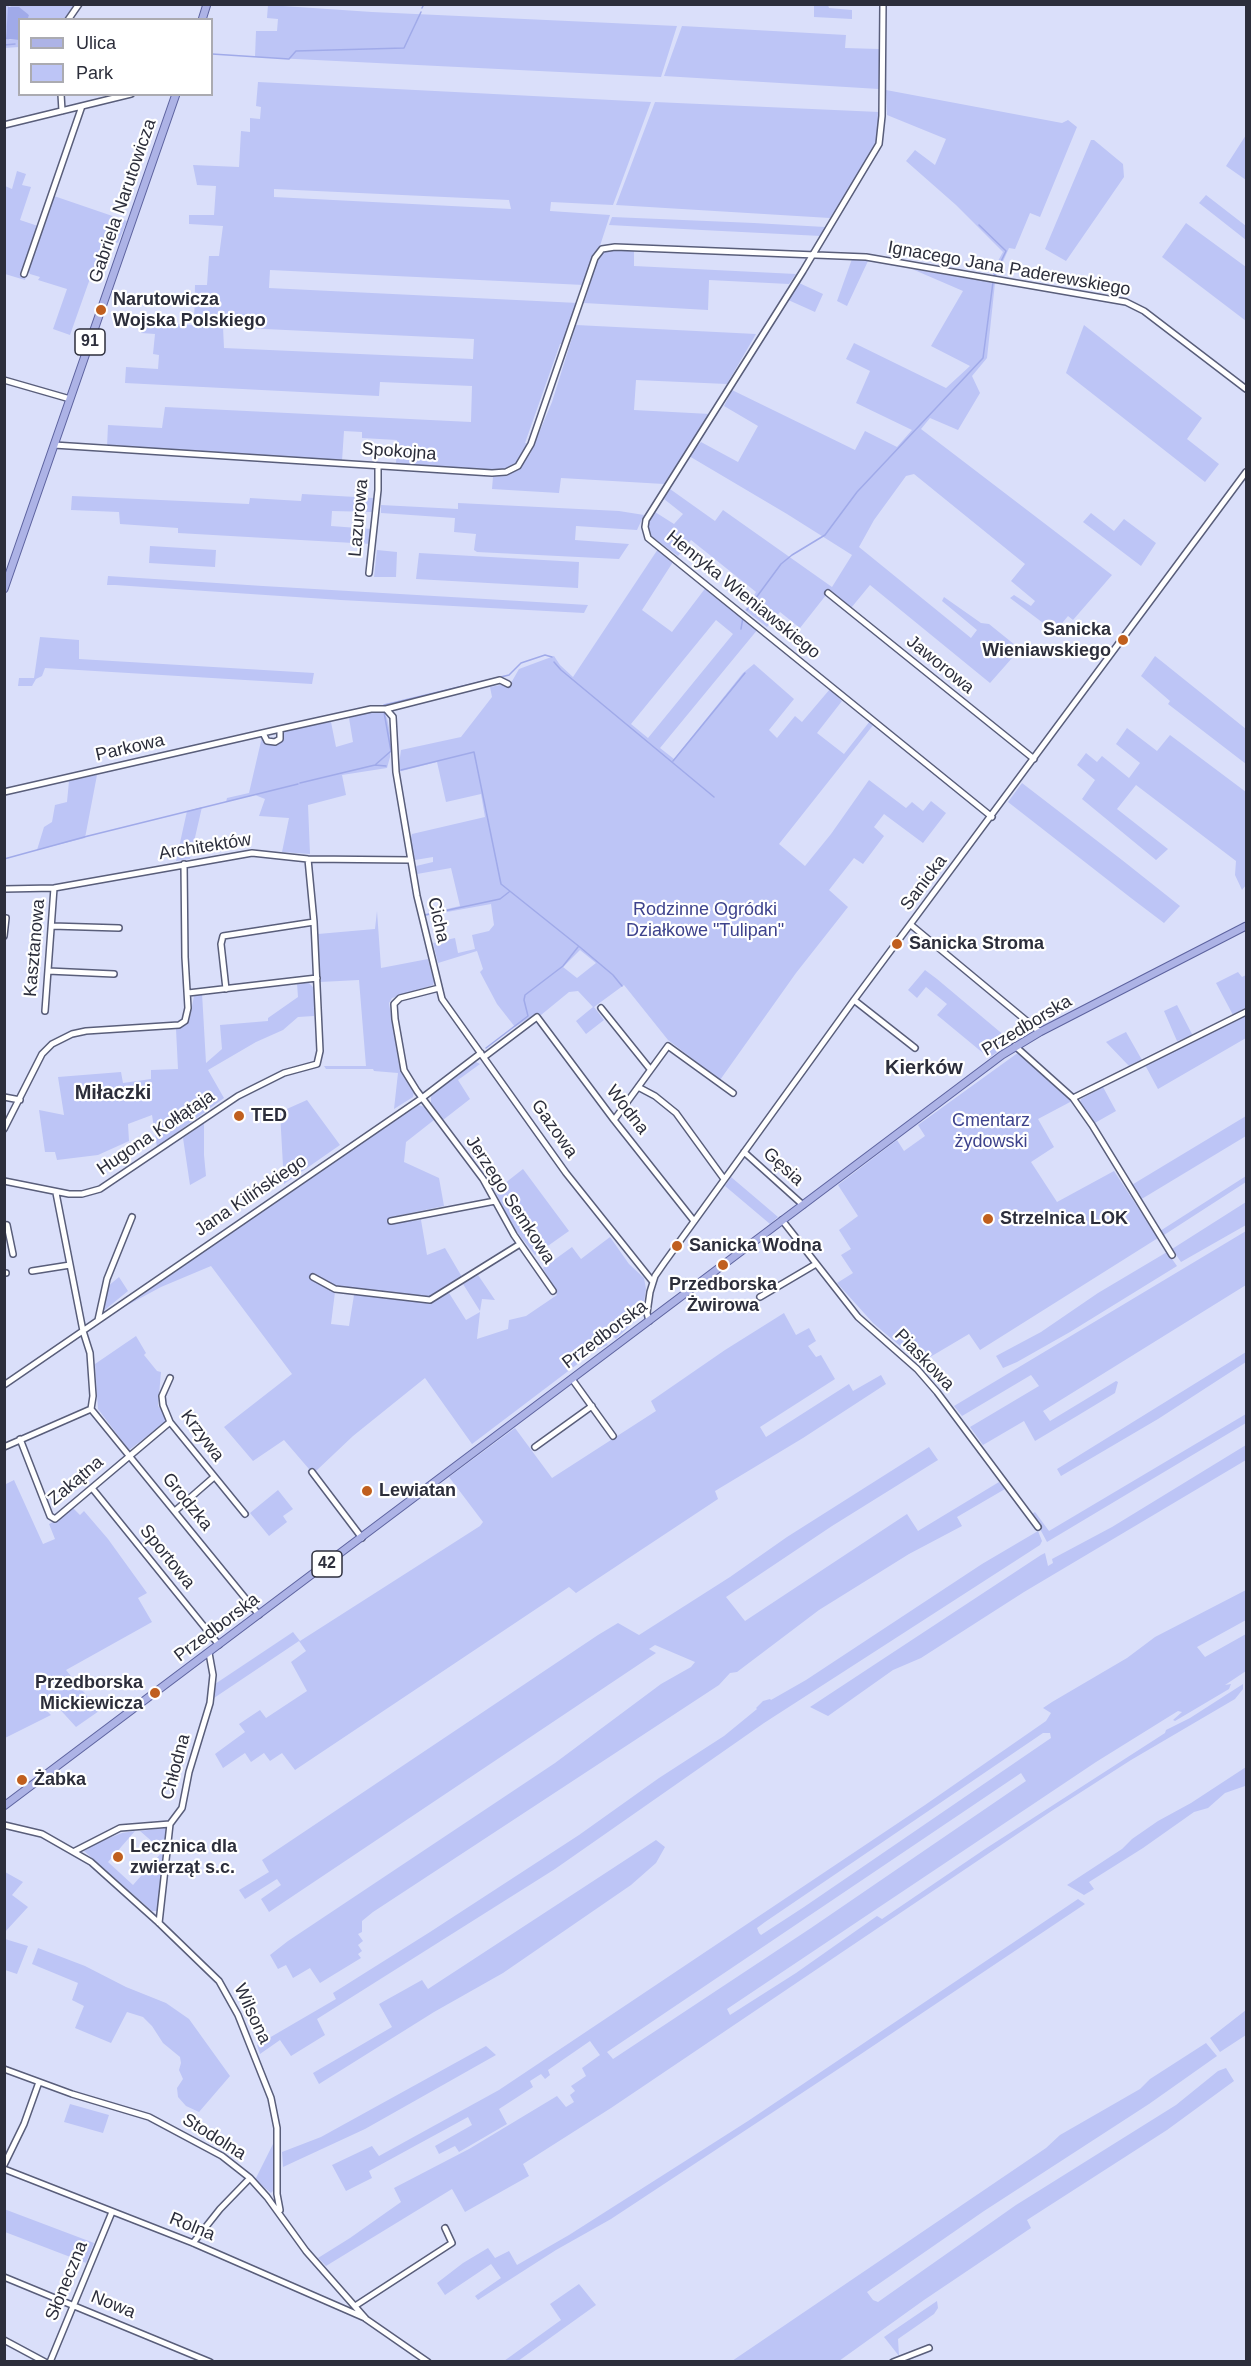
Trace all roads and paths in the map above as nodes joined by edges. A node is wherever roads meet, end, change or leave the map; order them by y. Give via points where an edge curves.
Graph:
1 (79, 4) edge
2 (883, 4) edge
3 (69, 18) edge
4 (61, 96) edge
5 (123, 96) edge
6 (175, 96) edge
7 (82, 106) junction
8 (62, 111) junction
9 (4, 125) edge
10 (811, 255) junction
11 (24, 274) dead end
12 (4, 381) edge
13 (1246, 389) edge
14 (70, 399) junction
15 (54, 445) junction
16 (378, 466) junction
17 (1246, 472) edge
18 (369, 573) dead end
19 (4, 589) edge
20 (828, 593) dead end
21 (508, 684) dead end
22 (388, 710) junction
23 (279, 729) junction
24 (263, 733) junction
25 (1034, 759) junction
26 (4, 792) edge
27 (992, 817) junction
28 (308, 859) junction
29 (411, 860) junction
30 (184, 864) junction
31 (54, 888) junction
32 (4, 889) edge
33 (6, 918) dead end
34 (314, 922) junction
35 (911, 925) junction
36 (52, 926) junction
37 (1246, 926) edge
38 (119, 928) dead end
39 (4, 936) edge
40 (48, 971) junction
41 (114, 974) dead end
42 (316, 978) junction
43 (439, 988) junction
44 (226, 989) junction
45 (188, 993) junction
46 (854, 1000) junction
47 (600, 1008) dead end
48 (45, 1011) dead end
49 (1246, 1012) edge
50 (1040, 1032) junction
51 (1015, 1046) junction
52 (915, 1048) dead end
53 (482, 1055) junction
54 (650, 1069) junction
55 (638, 1087) junction
56 (733, 1093) dead end
57 (4, 1097) edge
58 (422, 1098) junction
59 (1073, 1098) junction
60 (20, 1100) junction
61 (614, 1120) junction
62 (4, 1129) edge
63 (744, 1152) junction
64 (724, 1179) junction
65 (4, 1181) edge
66 (56, 1193) junction
67 (495, 1201) junction
68 (803, 1205) junction
69 (132, 1217) dead end
70 (391, 1221) dead end
71 (694, 1221) junction
72 (782, 1221) junction
73 (4, 1229) edge
74 (520, 1244) junction
75 (13, 1254) dead end
76 (1172, 1255) dead end
77 (816, 1264) junction
78 (70, 1265) junction
79 (32, 1271) dead end
80 (313, 1277) dead end
81 (653, 1282) junction
82 (553, 1291) dead end
83 (760, 1297) dead end
84 (98, 1320) junction
85 (649, 1321) junction
86 (83, 1331) junction
87 (170, 1378) dead end
88 (572, 1379) junction
89 (4, 1385) edge
90 (592, 1406) junction
91 (91, 1409) junction
92 (170, 1422) junction
93 (613, 1436) dead end
94 (20, 1439) junction
95 (4, 1447) edge
96 (535, 1447) dead end
97 (129, 1455) junction
98 (312, 1472) dead end
99 (214, 1477) junction
100 (92, 1488) junction
101 (175, 1511) junction
102 (245, 1514) dead end
103 (1038, 1527) dead end
104 (362, 1538) junction
105 (259, 1615) junction
106 (219, 1645) junction
107 (209, 1653) junction
108 (4, 1806) edge
109 (170, 1824) junction
110 (4, 1825) edge
111 (75, 1851) junction
112 (159, 1923) junction
113 (4, 2069) edge
114 (39, 2082) junction
115 (4, 2165) edge
116 (4, 2169) edge
117 (17, 2174) junction
118 (4, 2177) edge
119 (250, 2178) junction
120 (278, 2194) junction
121 (267, 2197) junction
122 (111, 2212) junction
123 (282, 2215) junction
124 (446, 2228) dead end
125 (193, 2243) junction
126 (4, 2277) edge
127 (73, 2305) junction
128 (355, 2306) junction
129 (366, 2319) junction
130 (4, 2340) edge
131 (929, 2348) dead end
132 (45, 2361) edge
133 (50, 2361) edge
134 (210, 2361) edge
135 (428, 2361) edge
136 (893, 2361) edge

1 - 3 street
2 - 10 street, Henryka Wieniawskiego via 881,139
4 - 8 street
5 - 7 street
6 - 14 main road, Gabriela Narutowicza / 91
7 - 8 street
7 - 11 street
8 - 9 street
10 - 13 street, Ignacego Jana Paderewskiego via 866,257 1126,303 1144,311
10 - 16 street, Spokojna via 615,246 603,249 595,258 531,444 518,466 499,473
10 - 27 street, Henryka Wieniawskiego via 646,520 648,538
12 - 14 street
14 - 15 main road, Gabriela Narutowicza / 91
15 - 16 street, Spokojna
15 - 19 main road, Gabriela Narutowicza / 91
16 - 18 street, Lazurowa
17 - 25 street, Sanicka
20 - 25 street, Jaworowa
21 - 22 street, Parkowa via 500,680
22 - 23 street, Parkowa via 371,709
22 - 29 street, Cicha
23 - 24 street, Parkowa
23 - 24 street, Parkowa via 280,739 275,742 267,741
24 - 26 street, Parkowa
25 - 27 street, Sanicka
27 - 35 street, Sanicka
28 - 29 street, Architektów
28 - 30 street, Architektów via 252,853
28 - 34 street
29 - 43 street, Cicha
30 - 31 street, Architektów
30 - 45 street
31 - 32 street, Architektów
31 - 36 street, Kasztanowa
33 - 39 street
34 - 42 street
34 - 44 street via 225,934 221,944
35 - 46 street, Sanicka
35 - 50 street
36 - 38 street
36 - 40 street, Kasztanowa
37 - 50 main road, Przedborska / 42
40 - 41 street
40 - 48 street, Kasztanowa
42 - 44 street
42 - 66 street, Hugona Kołłątaja via 320,1051 317,1064 277,1076 238,1096 100,1189 82,1194
43 - 53 street, Gazowa via 445,1004
43 - 58 street via 400,998 393,1007 403,1067
44 - 45 street
45 - 60 street via 185,1021 179,1025 86,1031 52,1044 42,1054
46 - 52 street
46 - 63 street, Sanicka
47 - 54 street
49 - 59 street
50 - 51 main road, Przedborska / 42
51 - 59 street
51 - 68 main road, Przedborska / 42
53 - 58 street
53 - 61 street, Wodna via 537,1017
53 - 81 street, Gazowa via 566,1173
54 - 55 street
54 - 56 street via 668,1046
55 - 61 street
55 - 64 street via 676,1113
57 - 60 street
58 - 67 street, Jerzego Semkowa
58 - 84 street, Jana Kilińskiego
59 - 76 street
60 - 62 street
61 - 71 street, Wodna
63 - 64 street, Sanicka
63 - 68 street, Gęsia
64 - 71 street, Sanicka
65 - 66 street, Hugona Kołłątaja
66 - 78 street
67 - 70 street
67 - 74 street, Jerzego Semkowa
68 - 72 main road, Przedborska / 42
69 - 84 street via 107,1279
71 - 81 street, Sanicka
72 - 77 street, Piaskowa
72 - 85 main road, Przedborska / 42
73 - 75 street via 7,1225
74 - 80 street via 430,1300 335,1288
74 - 82 street, Jerzego Semkowa
77 - 83 street
77 - 103 street, Piaskowa via 858,1317 937,1392
78 - 79 street
78 - 86 street
81 - 85 street, Sanicka
84 - 86 street, Jana Kilińskiego
85 - 88 main road, Przedborska / 42
86 - 89 street, Jana Kilińskiego
86 - 91 street via 90,1353
87 - 92 street, Krzywa via 162,1396
88 - 90 street
88 - 104 main road, Przedborska / 42
90 - 93 street
90 - 96 street
91 - 94 street
91 - 97 street, Grodzka
92 - 97 street, Zakątna
92 - 99 street, Krzywa
94 - 95 street
94 - 100 street, Zakątna via 52,1518
97 - 100 street, Zakątna
97 - 101 street, Grodzka
98 - 104 street
99 - 101 street, Krzywa
99 - 102 street, Krzywa
100 - 106 street, Sportowa
101 - 105 street, Grodzka
104 - 105 main road, Przedborska / 42
105 - 106 main road, Przedborska / 42
106 - 107 main road, Przedborska / 42
107 - 108 main road, Przedborska / 42
107 - 109 street, Chłodna via 213,1675 210,1703 182,1808
109 - 111 street via 120,1828
109 - 112 street, Chłodna
110 - 111 street, Wilsona via 33,1831
111 - 112 street, Wilsona
112 - 120 street, Wilsona via 219,1981 238,2015 273,2107
113 - 114 street, Stodolna
114 - 115 street
114 - 119 street, Stodolna via 158,2121 222,2156
116 - 117 street, Rolna
117 - 118 street
117 - 122 street, Rolna
119 - 121 street, Stodolna
119 - 125 street
120 - 121 street
120 - 123 street, Wilsona
121 - 123 street, Stodolna
122 - 125 street, Rolna
122 - 127 street, Słoneczna
123 - 128 street, Stodolna via 306,2251
124 - 128 street via 452,2242
125 - 129 street, Rolna
126 - 127 street, Nowa
127 - 133 street, Słoneczna
127 - 134 street, Nowa
128 - 129 street, Stodolna
129 - 135 street, Stodolna
130 - 132 street
131 - 136 street

